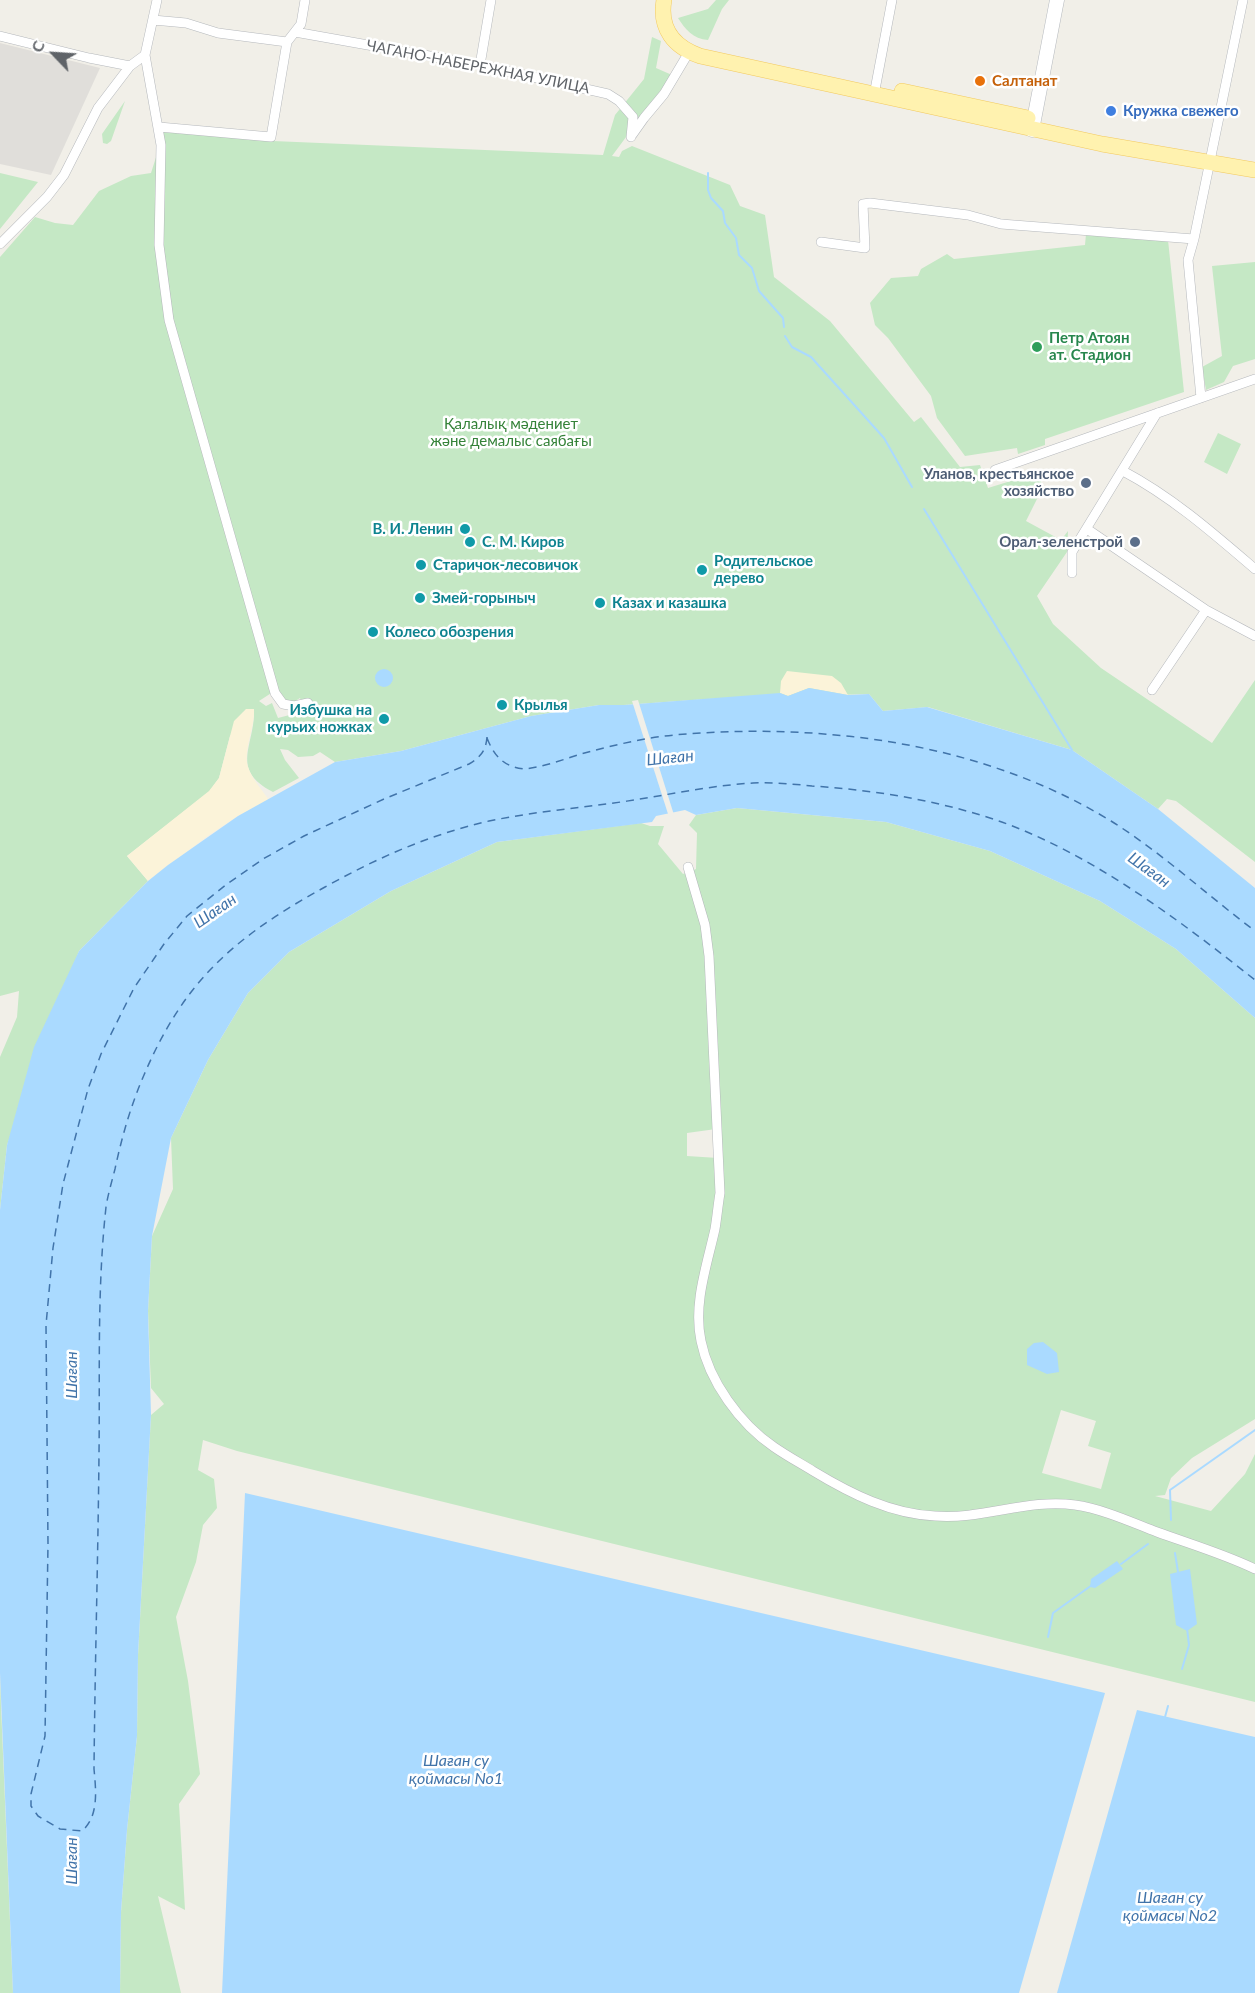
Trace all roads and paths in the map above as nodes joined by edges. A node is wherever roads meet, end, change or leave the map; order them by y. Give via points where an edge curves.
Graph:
1 (157, 0) edge
2 (305, 0) edge
3 (491, 0) edge
4 (664, 0) edge
5 (673, 0) edge
6 (892, 0) edge
7 (1057, 0) edge
8 (1244, 0) edge
9 (153, 20) junction
10 (671, 27) junction
11 (295, 32) junction
12 (0, 36) edge
13 (287, 42) junction
14 (689, 52) junction
15 (145, 55) junction
16 (480, 65) junction
17 (130, 66) junction
18 (875, 90) junction
19 (1033, 124) junction
20 (159, 127) junction
21 (1210, 159) junction
22 (1255, 162) edge
23 (1255, 170) edge
24 (1194, 239) junction
25 (821, 242) dead end
26 (0, 244) edge
27 (1255, 379) edge
28 (1201, 398) junction
29 (1157, 413) junction
30 (995, 470) dead end
31 (1124, 471) junction
32 (1087, 528) junction
33 (1255, 569) edge
34 (1072, 573) dead end
35 (1206, 610) junction
36 (1255, 636) edge
37 (1152, 690) dead end
38 (308, 704) dead end
39 (688, 867) dead end
40 (1255, 1569) edge

1 - 9 street
2 - 11 street
3 - 16 street
4 - 10 main road
5 - 10 main road
6 - 18 street
7 - 19 main road
8 - 21 street
9 - 13 street
9 - 15 street
10 - 14 main road via 671,39
10 - 18 main road via 698,46 837,77
11 - 13 street
11 - 16 street, ЧАГАНО-НАБЕРЕЖНАЯ УЛИЦА
12 - 17 street
13 - 20 street via 272,137
14 - 16 street, ЧАГАНО-НАБЕРЕЖНАЯ УЛИЦА via 664,94 631,137 633,117 608,94
14 - 18 main road
15 - 17 street
15 - 20 street
17 - 26 street via 98,108 64,175
18 - 19 main road
19 - 21 main road
20 - 38 street via 159,245 169,320 275,693 283,704
21 - 22 main road
21 - 23 main road
21 - 24 street
24 - 25 street via 1001,224 968,214 870,203 863,204 866,248
24 - 28 street via 1188,260
27 - 28 street
28 - 29 street
29 - 30 street
29 - 31 street
31 - 32 street
31 - 33 street via 1179,505
32 - 34 street via 1072,552
32 - 35 street
35 - 36 street
35 - 37 street
39 - 40 street via 709,956 720,1193 703,1282 700,1340 717,1383 735,1409 773,1446 848,1491 889,1508 937,1517 1076,1505

